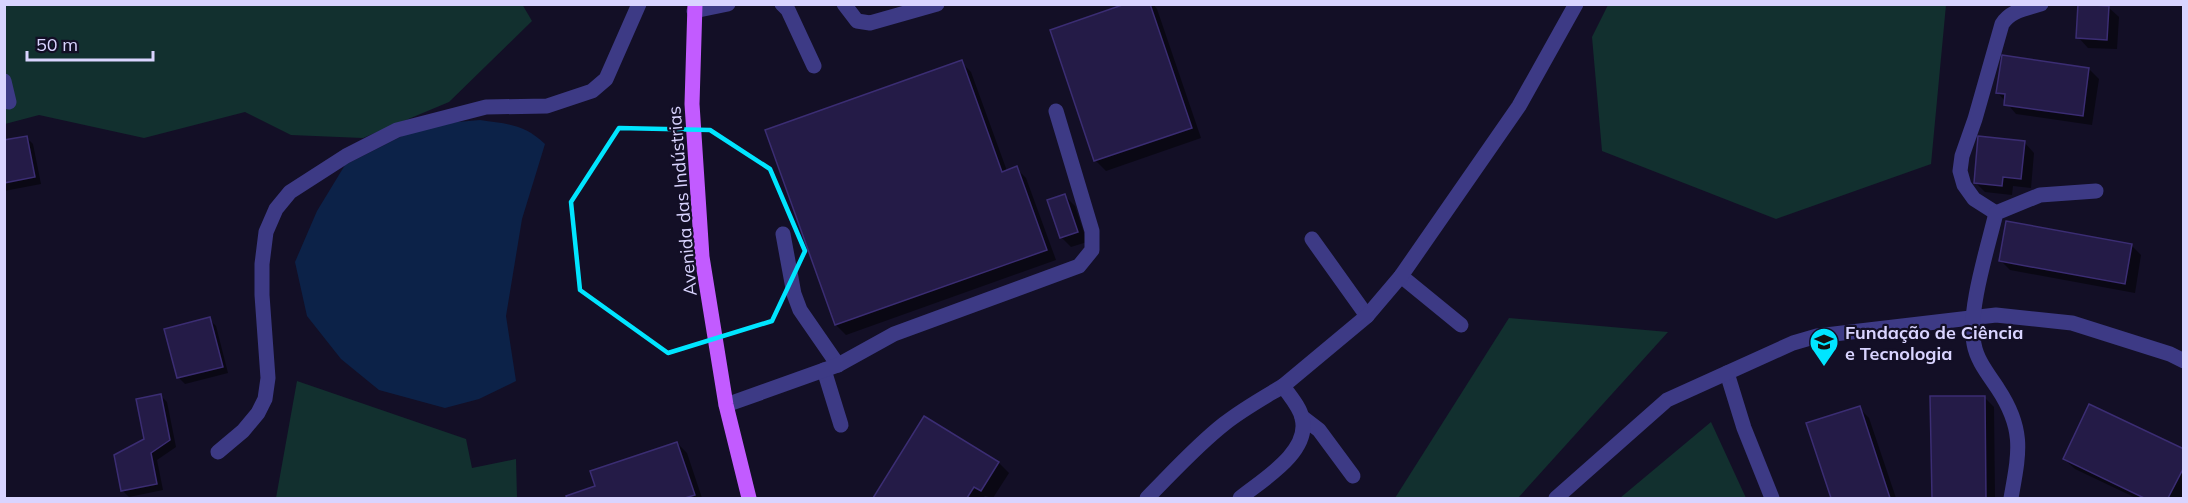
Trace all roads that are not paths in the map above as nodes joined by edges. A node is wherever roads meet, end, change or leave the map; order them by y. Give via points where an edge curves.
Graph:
1 (639, 4) edge
2 (728, 4) edge
3 (782, 4) edge
4 (843, 4) edge
5 (937, 4) edge
6 (1576, 4) edge
7 (2041, 4) edge
8 (695, 8) edge
9 (814, 66) dead end
10 (4, 81) edge
11 (9, 102) dead end
12 (1056, 111) dead end
13 (2096, 191) dead end
14 (1996, 213) junction
15 (783, 234) dead end
16 (1312, 239) dead end
17 (1401, 276) junction
18 (1367, 316) junction
19 (1972, 318) junction
20 (1461, 325) dead end
21 (2184, 361) edge
22 (831, 368) junction
23 (1727, 373) junction
24 (1283, 386) junction
25 (726, 405) junction
26 (1302, 417) junction
27 (841, 425) dead end
28 (218, 452) dead end
29 (1353, 476) dead end
30 (749, 498) edge
31 (1147, 498) edge
32 (1240, 498) edge
33 (1556, 498) edge
34 (1772, 498) edge
35 (2011, 498) edge

1 - 28 street via 606,79 592,91 547,106 486,107 397,130 346,156 290,192 276,209 267,232 262,264 268,378 265,399 243,431
2 - 8 street
3 - 9 street
4 - 5 street via 856,21 870,22
6 - 17 street via 1519,106
7 - 14 street via 2014,12 2002,24 1962,156 1960,171 1964,185 1974,199
8 - 25 main road, Avenida das Indústrias via 692,104 702,257
10 - 11 street
12 - 22 street via 1092,231 1092,250 1079,266 894,334
13 - 14 street via 2040,195
14 - 19 street
15 - 22 street via 794,294
16 - 18 street
17 - 18 street
17 - 20 street
18 - 24 street
19 - 21 street via 1996,315 2072,323
19 - 23 street via 1817,336
19 - 35 street via 1977,357 2007,403 2016,426 2020,450
22 - 25 street
22 - 27 street
23 - 33 street via 1667,400
23 - 34 street
24 - 26 street
24 - 31 street via 1222,425
25 - 30 main road, Avenida das Indústrias
26 - 29 street via 1318,430
26 - 32 street via 1303,435 1295,453

